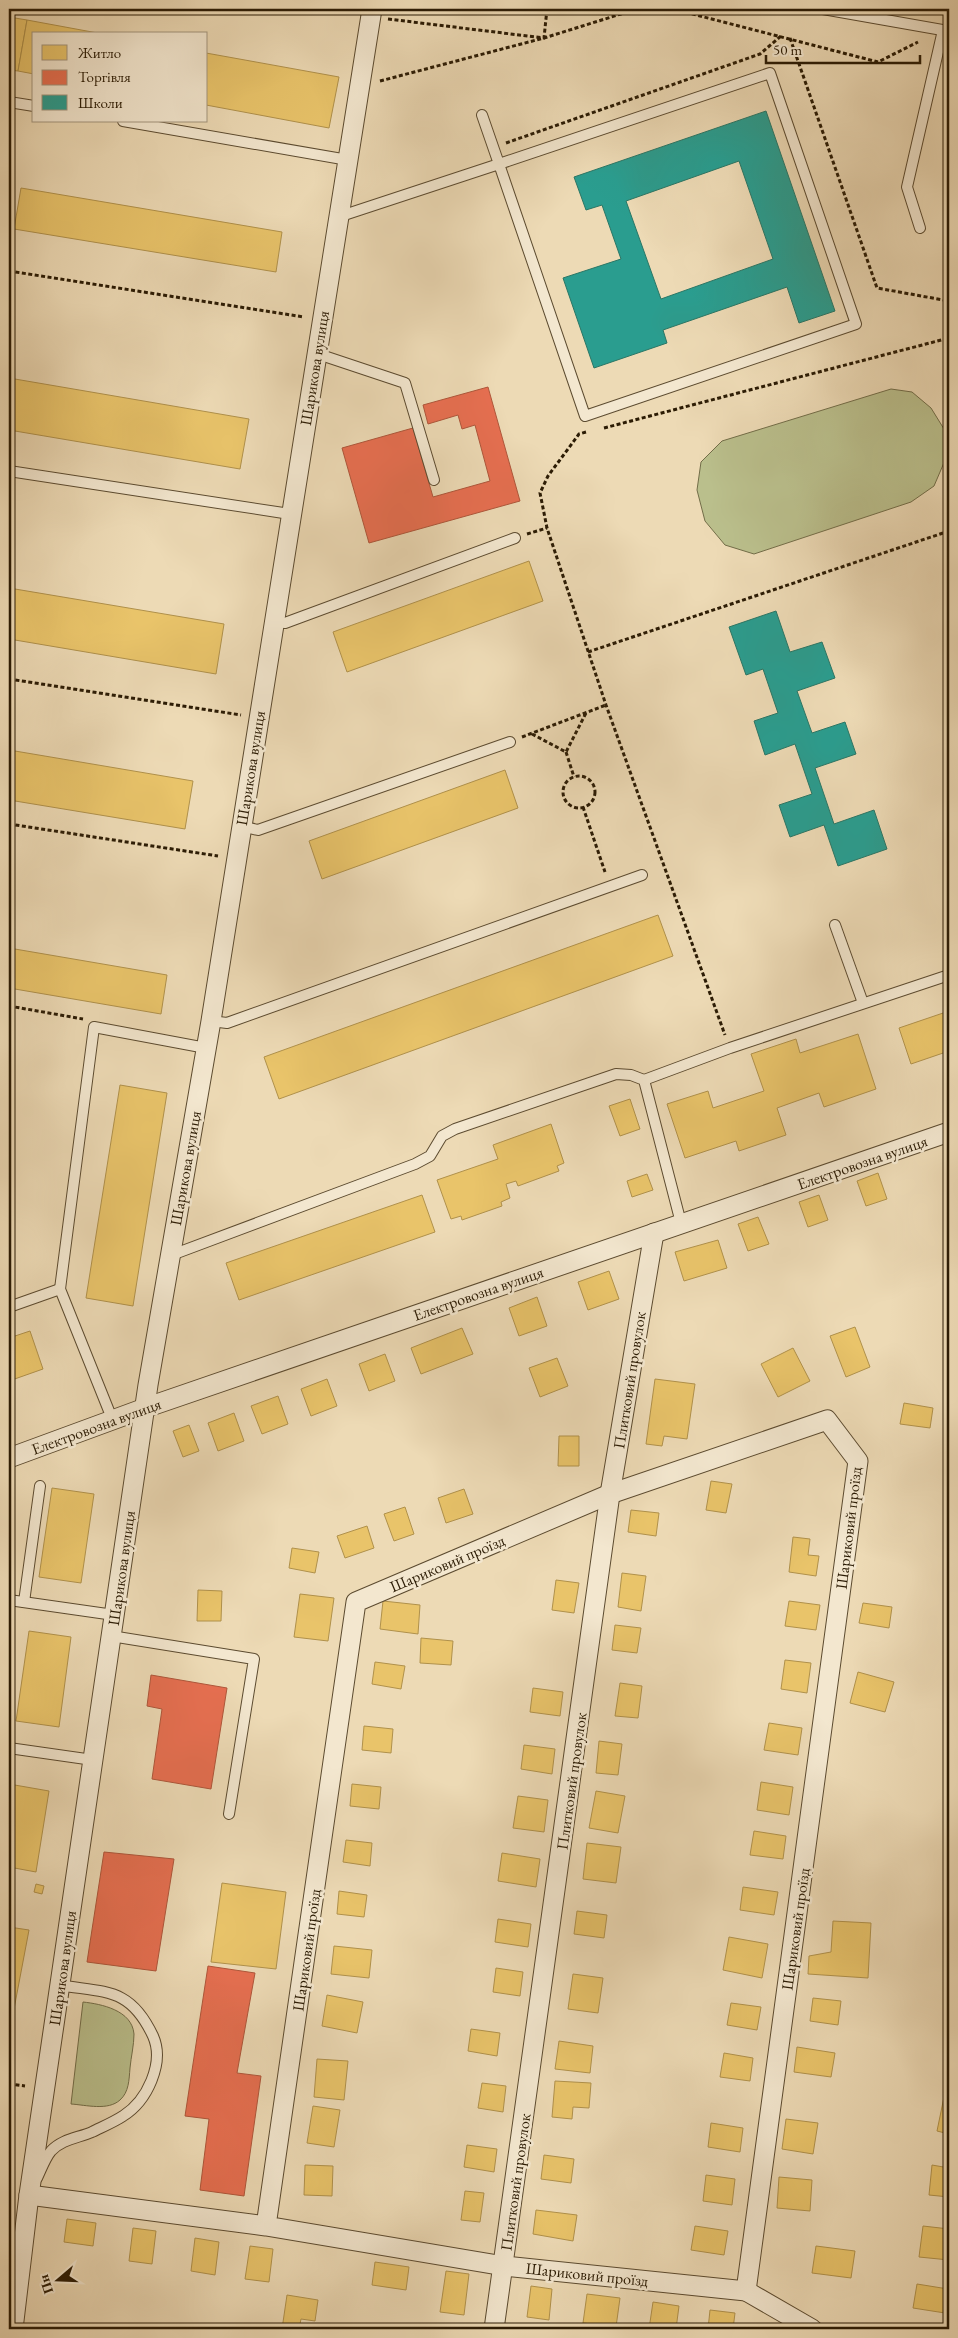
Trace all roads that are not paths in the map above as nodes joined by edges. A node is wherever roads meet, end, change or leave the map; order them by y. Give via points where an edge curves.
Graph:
1 (823, 9) edge
2 (380, 14) edge
3 (946, 30) edge
4 (9, 102) edge
5 (32, 106) edge
6 (482, 115) dead end
7 (129, 122) edge
8 (348, 160) junction
9 (500, 164) junction
10 (338, 217) junction
11 (920, 228) dead end
12 (317, 350) junction
13 (9, 471) edge
14 (434, 480) dead end
15 (290, 514) junction
16 (515, 538) dead end
17 (273, 622) junction
18 (510, 742) road end
19 (241, 826) junction
20 (642, 875) dead end
21 (835, 925) dead end
22 (949, 975) edge
23 (863, 1003) junction
24 (211, 1021) junction
25 (206, 1048) junction
26 (644, 1080) junction
27 (949, 1132) edge
28 (681, 1224) junction
29 (654, 1233) junction
30 (169, 1256) junction
31 (60, 1289) junction
32 (9, 1307) edge
33 (145, 1408) junction
34 (113, 1421) junction
35 (9, 1458) edge
36 (40, 1486) dead end
37 (610, 1494) junction
38 (9, 1600) edge
39 (24, 1602) junction
40 (114, 1615) junction
41 (111, 1636) junction
42 (9, 1748) edge
43 (92, 1760) junction
44 (230, 1814) dead end
45 (59, 1985) junction
46 (29, 2195) junction
47 (266, 2226) junction
48 (504, 2266) junction
49 (14, 2273) edge
50 (746, 2291) junction
51 (13, 2329) edge
52 (494, 2329) edge
53 (812, 2329) edge

1 - 3 lane
2 - 8 street, Шарикова вулиця
3 - 11 lane via 908,187
4 - 5 lane
6 - 9 lane
7 - 8 lane
8 - 10 street, Шарикова вулиця
9 - 9 lane via 585,416 856,324 770,73
9 - 10 lane
10 - 12 street, Шарикова вулиця
12 - 14 lane via 327,357 405,383
12 - 15 street, Шарикова вулиця
13 - 15 lane
15 - 17 street, Шарикова вулиця
16 - 17 lane via 285,623
17 - 19 street, Шарикова вулиця
18 - 19 lane via 258,830
19 - 24 street, Шарикова вулиця
20 - 24 lane via 227,1023
21 - 23 lane
22 - 23 lane
23 - 26 lane
24 - 25 street, Шарикова вулиця
25 - 30 street, Шарикова вулиця
25 - 31 lane via 94,1027
26 - 28 lane
26 - 30 lane via 616,1074 456,1129 442,1136 430,1156 415,1164
27 - 28 street, Електровозна вулиця
28 - 29 street, Електровозна вулиця
29 - 33 street, Електровозна вулиця
29 - 37 street, Плитковий провулок
30 - 33 street, Шарикова вулиця
31 - 32 lane
31 - 34 lane
33 - 34 street, Електровозна вулиця
33 - 40 street, Шарикова вулиця
34 - 35 street, Електровозна вулиця
36 - 39 lane
37 - 47 street, Шариковий проїзд via 356,1602
37 - 48 street, Плитковий провулок
37 - 50 street, Шариковий проїзд via 827,1420 858,1461
38 - 39 lane
39 - 40 lane
40 - 41 street, Шарикова вулиця
41 - 43 street, Шарикова вулиця
41 - 44 lane via 254,1659
42 - 43 lane
43 - 45 street, Шарикова вулиця
45 - 46 street, Шарикова вулиця
45 - 46 lane via 101,1990 122,1997 144,2018 154,2040 158,2065 150,2085 125,2116 68,2139 51,2151
46 - 47 street
46 - 49 street, Шарикова вулиця
47 - 48 street, Шариковий проїзд
48 - 50 street, Шариковий проїзд
48 - 52 street, Плитковий провулок
49 - 51 street, Шарикова вулиця
50 - 53 street

